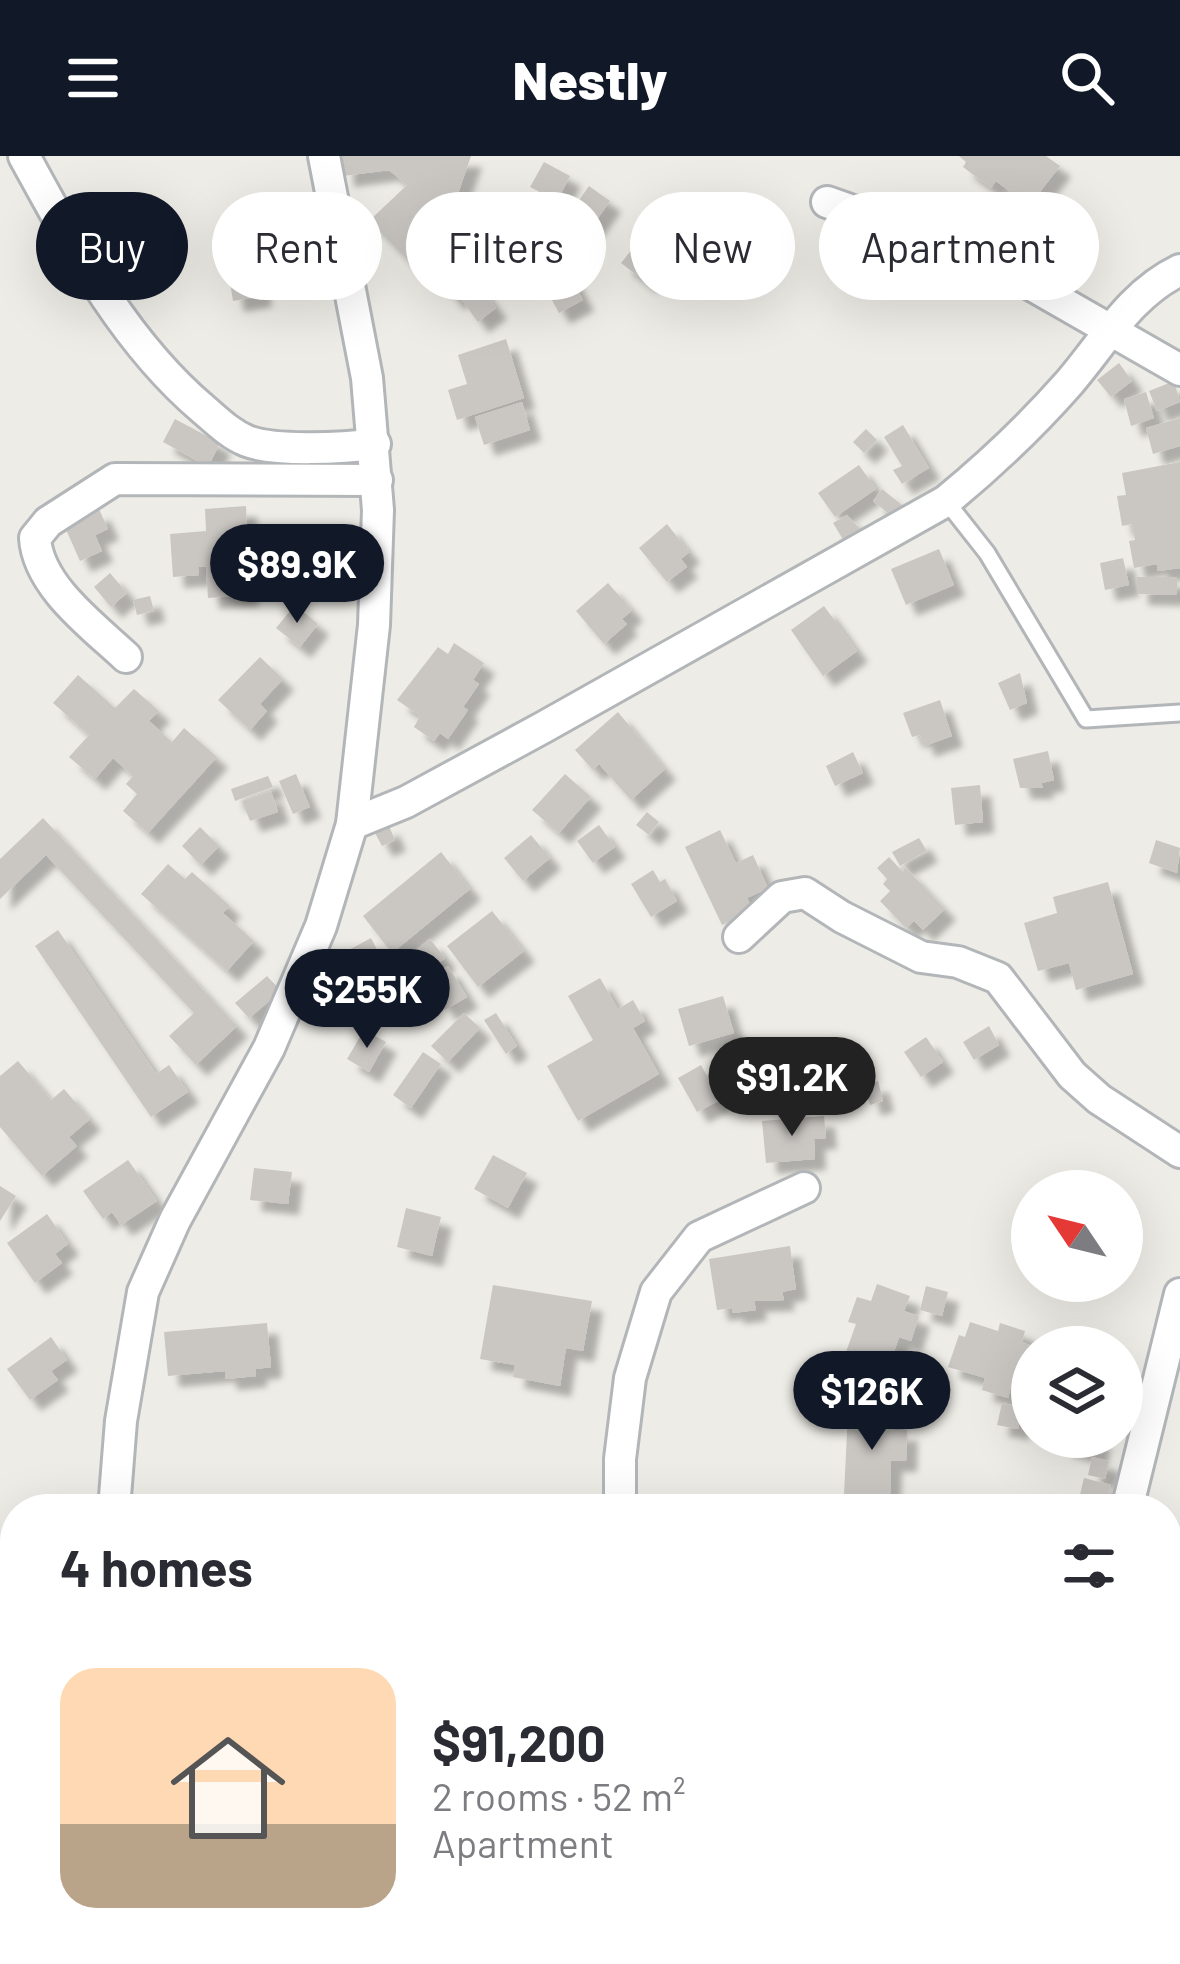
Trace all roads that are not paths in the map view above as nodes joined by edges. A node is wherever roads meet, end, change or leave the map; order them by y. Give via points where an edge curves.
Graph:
1 (24, 156) edge
2 (324, 156) edge
3 (1180, 270) edge
4 (1058, 300) edge
5 (1112, 331) junction
6 (1180, 370) edge
7 (375, 444) junction
8 (376, 480) junction
9 (946, 501) junction
10 (126, 657) dead end
11 (1180, 713) edge
12 (352, 824) junction
13 (739, 938) dead end
14 (1180, 1152) edge
15 (804, 1188) dead end
16 (1180, 1294) edge
17 (115, 1494) edge
18 (620, 1494) edge
19 (1131, 1494) edge

1 - 7 street via 89,274 168,380 229,432 253,443
2 - 7 street
3 - 5 street via 1149,286
4 - 5 street
5 - 6 street
5 - 9 street
7 - 8 street
8 - 10 street via 115,479 48,522 35,538 36,556 75,610
8 - 12 street via 374,625
9 - 11 lane via 1086,719
9 - 12 street via 524,738
12 - 17 street via 315,942 269,1048 142,1292
13 - 14 street via 782,897 805,892 921,957 987,971 1084,1086
15 - 18 street via 699,1237 656,1292 630,1378
16 - 19 street

